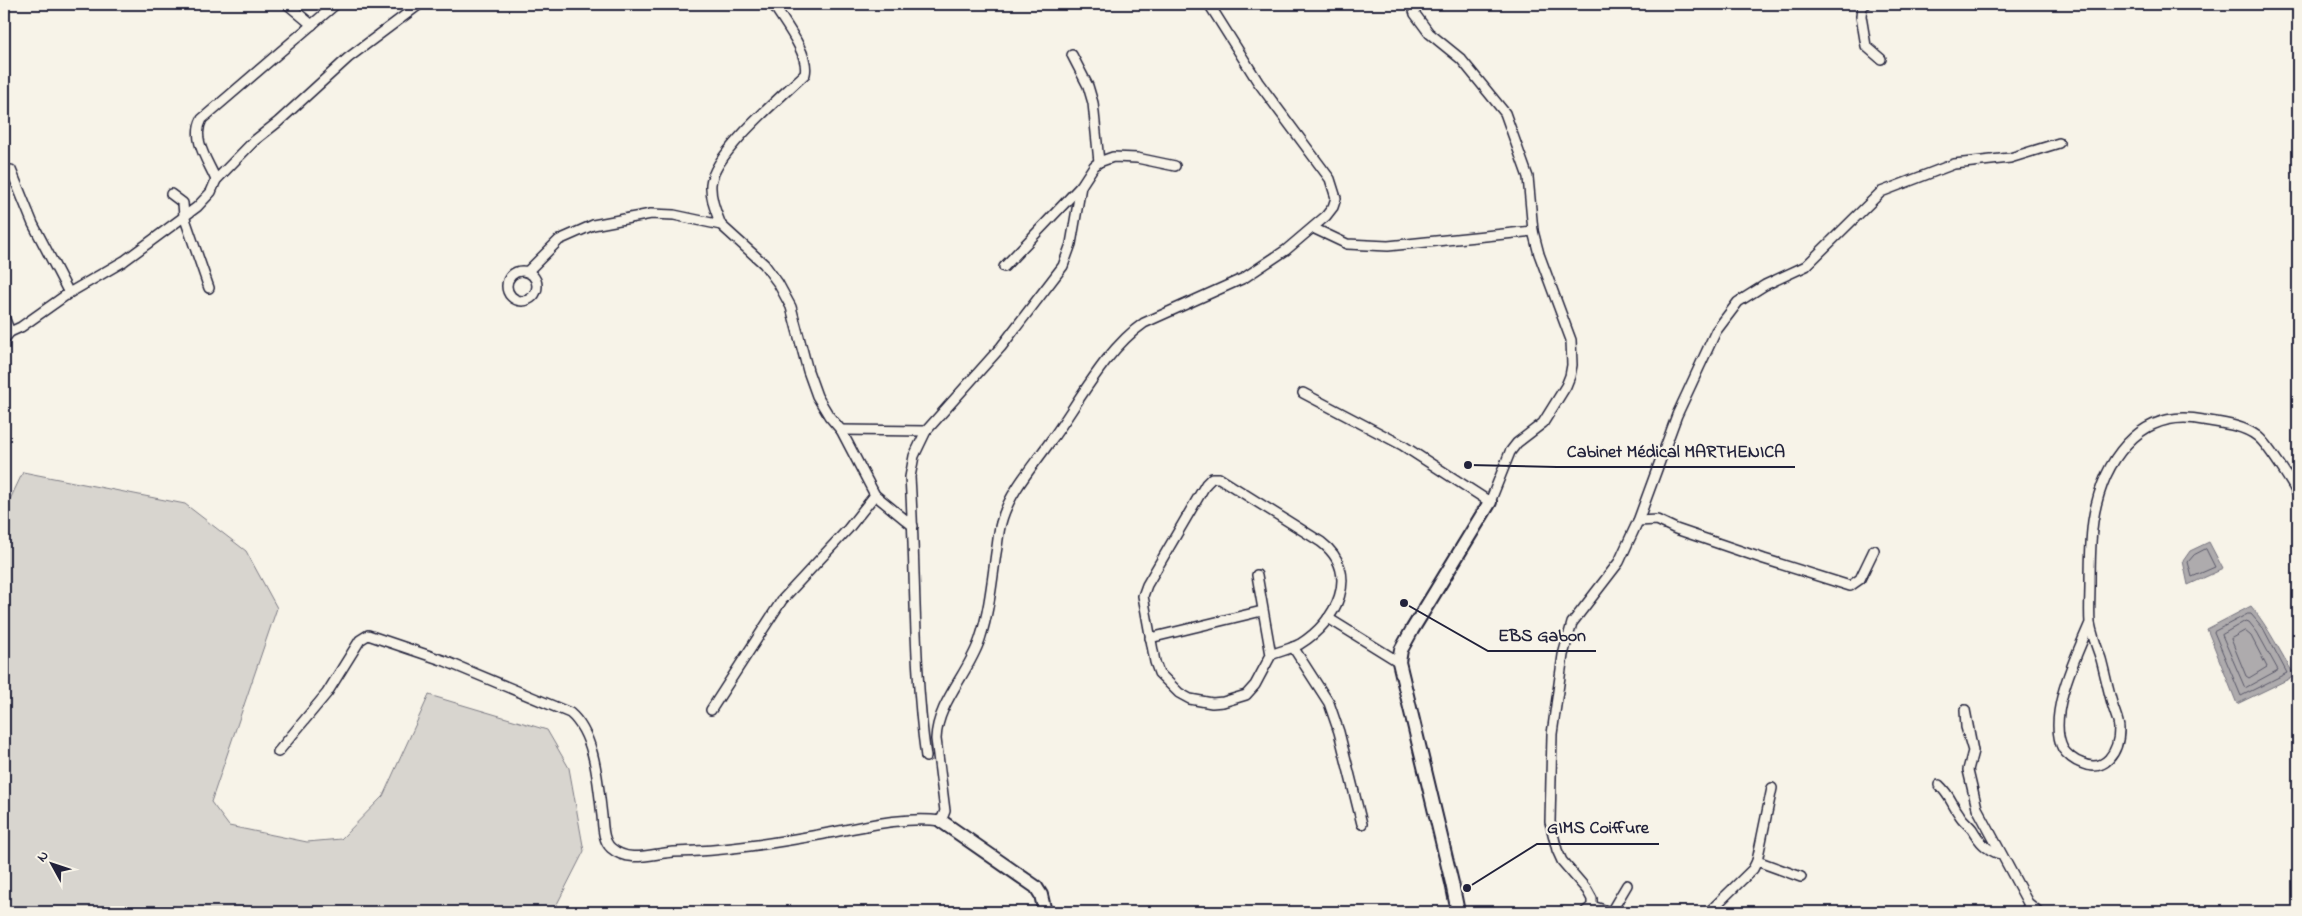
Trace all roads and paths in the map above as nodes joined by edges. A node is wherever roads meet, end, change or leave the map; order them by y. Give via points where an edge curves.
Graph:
1 (287, 4) edge
2 (336, 4) edge
3 (420, 4) edge
4 (773, 4) edge
5 (1209, 4) edge
6 (1412, 4) edge
7 (1866, 4) edge
8 (312, 25) junction
9 (1072, 55) dead end
10 (1881, 59) dead end
11 (2059, 144) dead end
12 (1099, 162) junction
13 (1175, 166) dead end
14 (11, 170) dead end
15 (216, 180) junction
16 (1081, 186) junction
17 (171, 194) dead end
18 (184, 216) junction
19 (721, 225) junction
20 (1313, 228) junction
21 (1533, 231) junction
22 (1004, 267) dead end
23 (527, 272) dead end
24 (209, 288) dead end
25 (69, 293) junction
26 (4, 317) edge
27 (10, 332) junction
28 (4, 340) edge
29 (1303, 393) dead end
30 (841, 430) junction
31 (926, 431) junction
32 (2298, 494) edge
33 (875, 495) junction
34 (1490, 502) junction
35 (1638, 521) junction
36 (913, 526) junction
37 (1874, 550) dead end
38 (1257, 575) dead end
39 (1262, 611) junction
40 (1328, 618) junction
41 (2090, 623) junction
42 (1150, 638) junction
43 (1293, 647) junction
44 (1271, 655) junction
45 (1399, 662) junction
46 (711, 710) dead end
47 (1973, 751) dead end
48 (278, 752) dead end
49 (926, 757) dead end
50 (1939, 785) dead end
51 (1772, 788) dead end
52 (941, 821) junction
53 (1362, 824) dead end
54 (2000, 854) junction
55 (1757, 861) junction
56 (1801, 877) dead end
57 (1627, 885) dead end
58 (2031, 906) junction
59 (1589, 909) edge
60 (1045, 912) edge
61 (1458, 912) edge
62 (1610, 912) edge
63 (1709, 912) edge
64 (2024, 912) edge
65 (2039, 912) edge

1 - 8 street
2 - 8 street
3 - 15 street via 348,58 254,141
4 - 19 street via 805,60 805,74 732,146 718,165 711,186
5 - 20 street via 1258,82 1333,184 1336,198 1333,207
6 - 21 street via 1429,33 1461,60 1505,113 1528,177
7 - 10 street via 1862,6 1861,16 1866,46
8 - 15 street via 202,119 197,127 197,136
9 - 12 street via 1093,103
11 - 35 street via 2010,158 1954,164 1881,192 1806,266 1738,302 1716,331 1696,372
12 - 13 street via 1113,158 1137,158
12 - 16 street
14 - 25 street via 33,224
15 - 18 street via 206,198
16 - 22 street
16 - 31 street via 1071,244 1063,266 1001,347
17 - 18 street via 183,204
18 - 24 street
18 - 25 street via 124,261
19 - 23 street via 674,215 651,214 593,225 559,240
19 - 30 street via 764,264 778,283 791,308 817,396
20 - 21 street via 1346,244 1388,246
20 - 52 street via 1254,272 1133,331 1110,357 1018,488 1001,522 981,638 936,728 945,811
21 - 34 street via 1571,340 1570,376 1543,423 1516,443 1510,452
25 - 27 street
26 - 27 street
27 - 28 street
29 - 34 street via 1402,445
30 - 31 street
30 - 33 street
31 - 36 street via 910,468
32 - 41 street via 2259,437 2246,430 2194,418 2167,419 2136,433 2119,454 2098,499 2091,544
33 - 36 street
33 - 46 street via 782,600
34 - 45 street via 1412,630 1401,650
35 - 37 street via 1657,520 1850,586 1860,579
35 - 59 street via 1611,574 1572,623 1555,706 1550,822 1562,861 1592,899
36 - 49 street via 917,654
38 - 39 street
39 - 42 street
39 - 44 street
40 - 42 street via 1342,592 1336,556 1321,542 1216,478 1206,484 1147,585 1143,596
40 - 43 street
40 - 45 street
41 - 41 street via 2119,728 2108,762 2088,767 2064,750 2058,728 2070,672
42 - 44 street via 1159,673 1179,693 1200,702 1223,702 1246,695 1255,686
43 - 44 street
43 - 53 street via 1331,709
45 - 61 street
47 - 54 street via 1968,770 1977,808
48 - 52 street via 327,693 360,640 368,635 446,661 570,713 578,720 595,765 604,835 610,847 620,854 642,857 742,848 882,823
50 - 54 street via 1948,793 1958,814 1972,828 1976,838 1992,852
51 - 55 street
52 - 60 street via 1036,887
54 - 58 street
55 - 56 street
55 - 63 street via 1747,877
57 - 62 street
58 - 64 street
58 - 65 street
59 - 62 street

